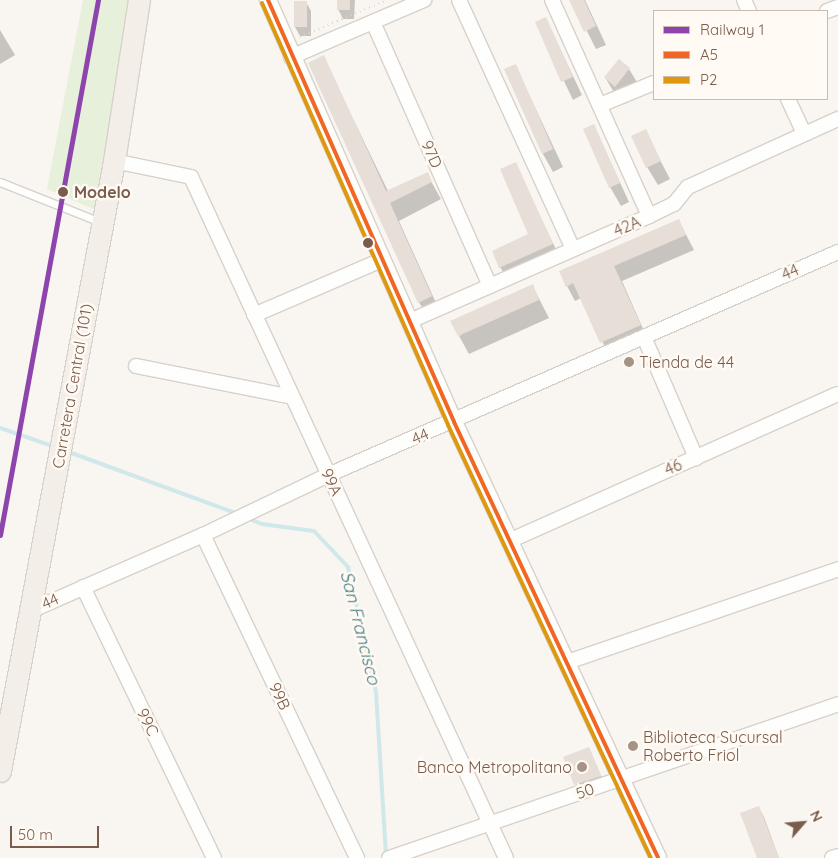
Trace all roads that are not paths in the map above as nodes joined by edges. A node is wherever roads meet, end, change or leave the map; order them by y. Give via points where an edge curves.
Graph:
1 (139, 0) edge
2 (268, 0) edge
3 (424, 0) edge
4 (459, 0) edge
5 (552, 0) edge
6 (373, 22) junction
7 (288, 50) junction
8 (653, 83) edge
9 (788, 100) edge
10 (600, 106) junction
11 (838, 120) edge
12 (804, 134) junction
13 (114, 161) junction
14 (0, 182) edge
15 (649, 216) junction
16 (103, 223) junction
17 (573, 249) junction
18 (838, 252) edge
19 (382, 260) junction
20 (490, 286) junction
21 (254, 315) junction
22 (410, 322) junction
23 (644, 338) junction
24 (136, 366) dead end
25 (838, 394) edge
26 (292, 397) junction
27 (454, 422) junction
28 (696, 458) junction
29 (328, 475) junction
30 (203, 535) junction
31 (509, 541) junction
32 (838, 569) edge
33 (83, 587) junction
34 (30, 610) junction
35 (567, 662) junction
36 (838, 704) edge
37 (0, 771) edge
38 (620, 779) junction
39 (490, 824) junction
40 (838, 856) edge
41 (392, 857) edge
42 (214, 858) edge
43 (357, 858) edge
44 (506, 858) edge
45 (658, 858) edge
46 (832, 858) edge

1 - 13 main road, Carretera Central (101)
2 - 7 street
3 - 6 street
4 - 17 street
5 - 10 street
6 - 7 street
6 - 20 street, 97D
7 - 19 street
8 - 10 street
9 - 12 street
10 - 15 street
11 - 12 street, 42A
12 - 15 street, 42A via 688,187 674,204
13 - 16 main road, Carretera Central (101)
13 - 21 street, 99A via 191,177
14 - 16 lane
15 - 17 street, 42A
16 - 34 main road, Carretera Central (101)
17 - 20 street, 42A
18 - 23 street, 44
19 - 21 street
19 - 22 street
20 - 22 street, 42A
21 - 26 street, 99A
22 - 27 street
23 - 27 street, 44
23 - 28 street
24 - 26 street
25 - 28 street, 46
26 - 29 street, 99A
27 - 29 street, 44
27 - 31 street
28 - 31 street, 46
29 - 30 street, 44
29 - 39 street, 99A
30 - 33 street, 44
30 - 43 street, 99B
31 - 35 street
32 - 35 street
33 - 34 street, 44
33 - 42 street, 99C
34 - 37 main road, Carretera Central (101)
35 - 38 street
36 - 38 street, 50
38 - 39 street, 50
38 - 45 street
39 - 41 street, 50
39 - 44 street, 99A
40 - 46 street

